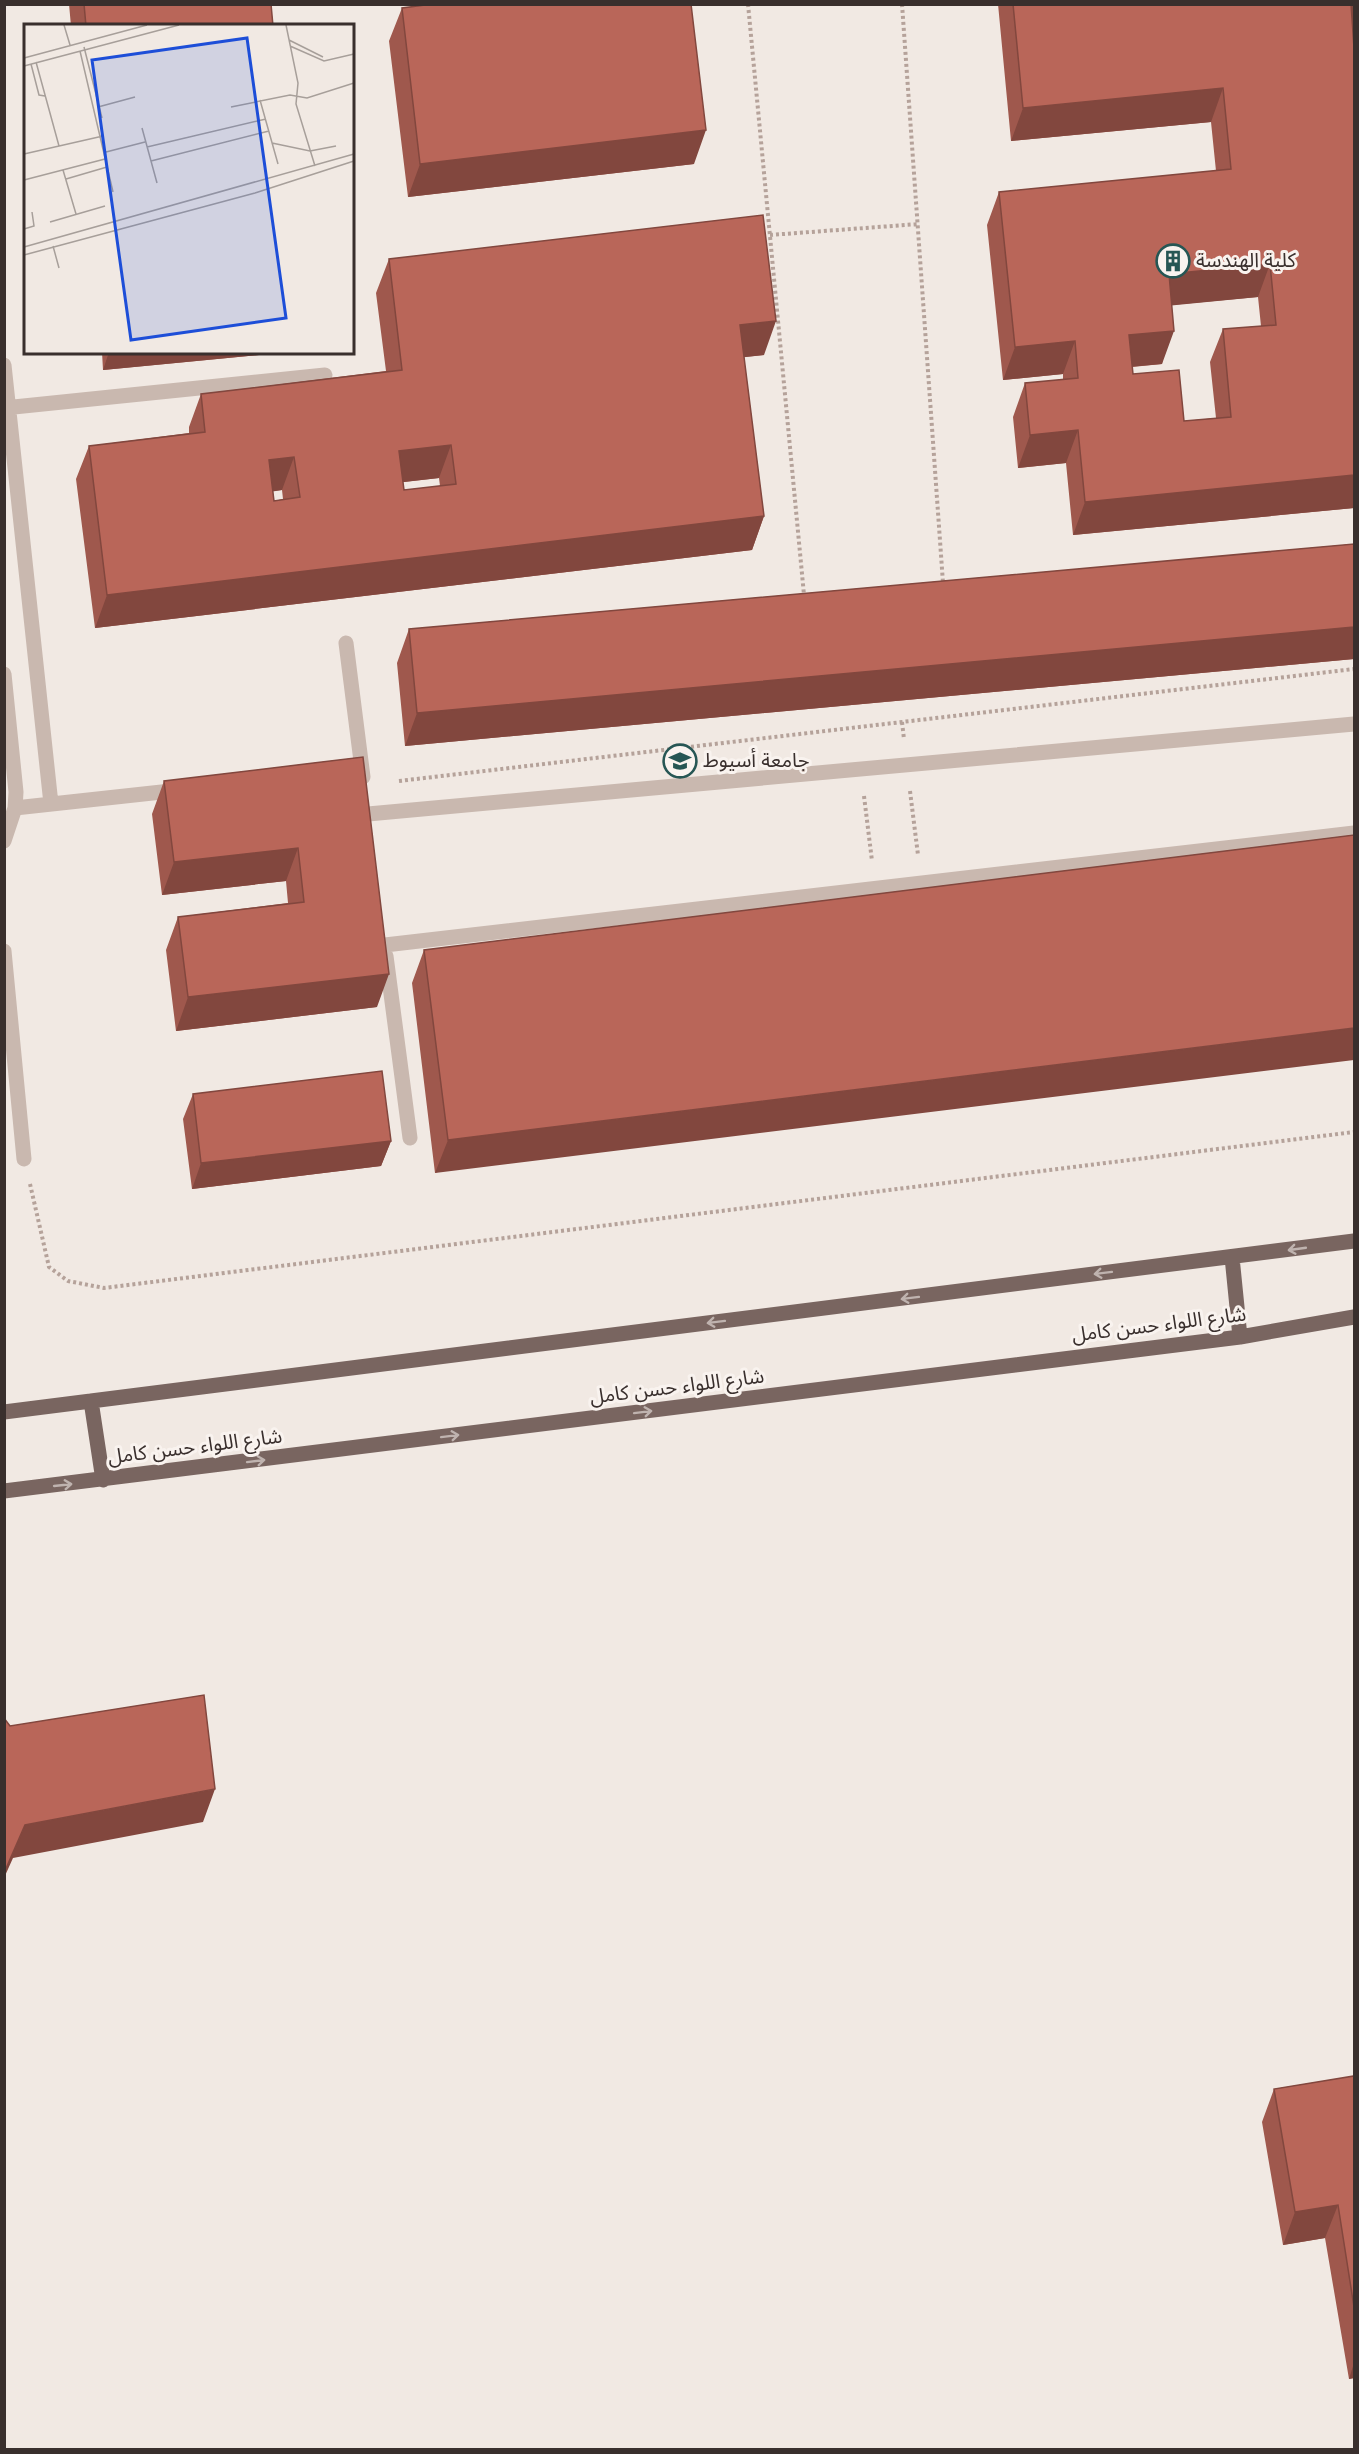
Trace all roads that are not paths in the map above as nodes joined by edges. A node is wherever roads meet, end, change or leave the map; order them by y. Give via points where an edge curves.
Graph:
1 (4, 365) edge
2 (325, 375) dead end
3 (7, 408) edge
4 (346, 643) dead end
5 (4, 674) edge
6 (1354, 724) edge
7 (201, 787) edge
8 (51, 804) junction
9 (15, 808) junction
10 (1354, 833) edge
11 (4, 841) edge
12 (4, 951) edge
13 (410, 1138) dead end
14 (24, 1158) road end
15 (1354, 1241) edge
16 (1232, 1257) junction
17 (1354, 1317) edge
18 (1240, 1336) junction
19 (91, 1401) junction
20 (4, 1412) edge
21 (103, 1480) junction
22 (4, 1491) edge

1 - 3 lane
2 - 3 lane
3 - 8 lane
4 - 6 lane via 359,775 369,820
5 - 9 lane
7 - 8 lane
8 - 9 lane
9 - 11 lane
10 - 13 lane via 384,939
12 - 14 lane
15 -> 16 main road
16 - 18 main road
16 -> 19 main road
17 - 18 main road, شارع اللواء حسن كامل
21 -> 18 main road, شارع اللواء حسن كامل
19 - 20 main road
19 - 21 main road
22 -> 21 main road, شارع اللواء حسن كامل

